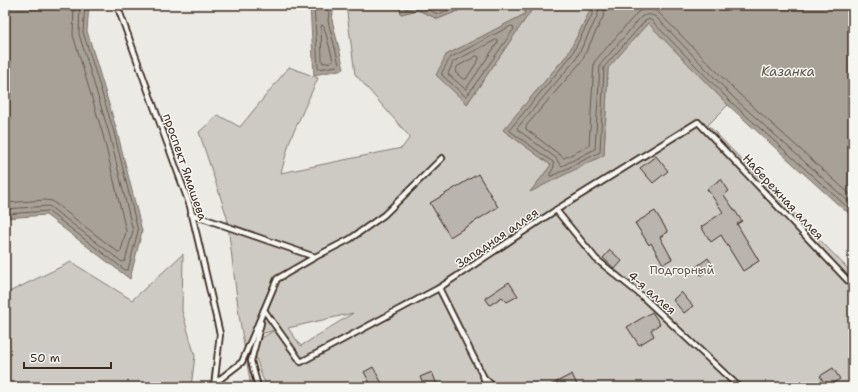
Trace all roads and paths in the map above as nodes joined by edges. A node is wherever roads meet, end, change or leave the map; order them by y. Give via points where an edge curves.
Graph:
1 (117, 5) edge
2 (698, 122) joint
3 (442, 158) dead end
4 (556, 210) junction
5 (191, 214) junction
6 (315, 257) junction
7 (853, 286) edge
8 (439, 288) junction
9 (264, 310) junction
10 (484, 378) junction
11 (214, 385) edge
12 (258, 387) edge
13 (484, 387) edge
14 (494, 387) edge
15 (739, 387) edge

1 - 5 lane, проспект Ямашева
2 - 4 lane, Западная аллея
2 - 7 lane, Набережная аллея
3 - 6 lane via 384,215 350,239
4 - 8 lane, Западная аллея
4 - 15 lane, 4-я аллея via 596,259 642,296
5 - 6 lane
5 - 11 lane, проспект Ямашева via 220,334
6 - 9 lane via 277,279
8 - 9 lane, Западная аллея via 302,362
8 - 10 lane
9 - 11 lane via 242,362
9 - 12 lane via 251,361
10 - 13 lane
10 - 14 lane

